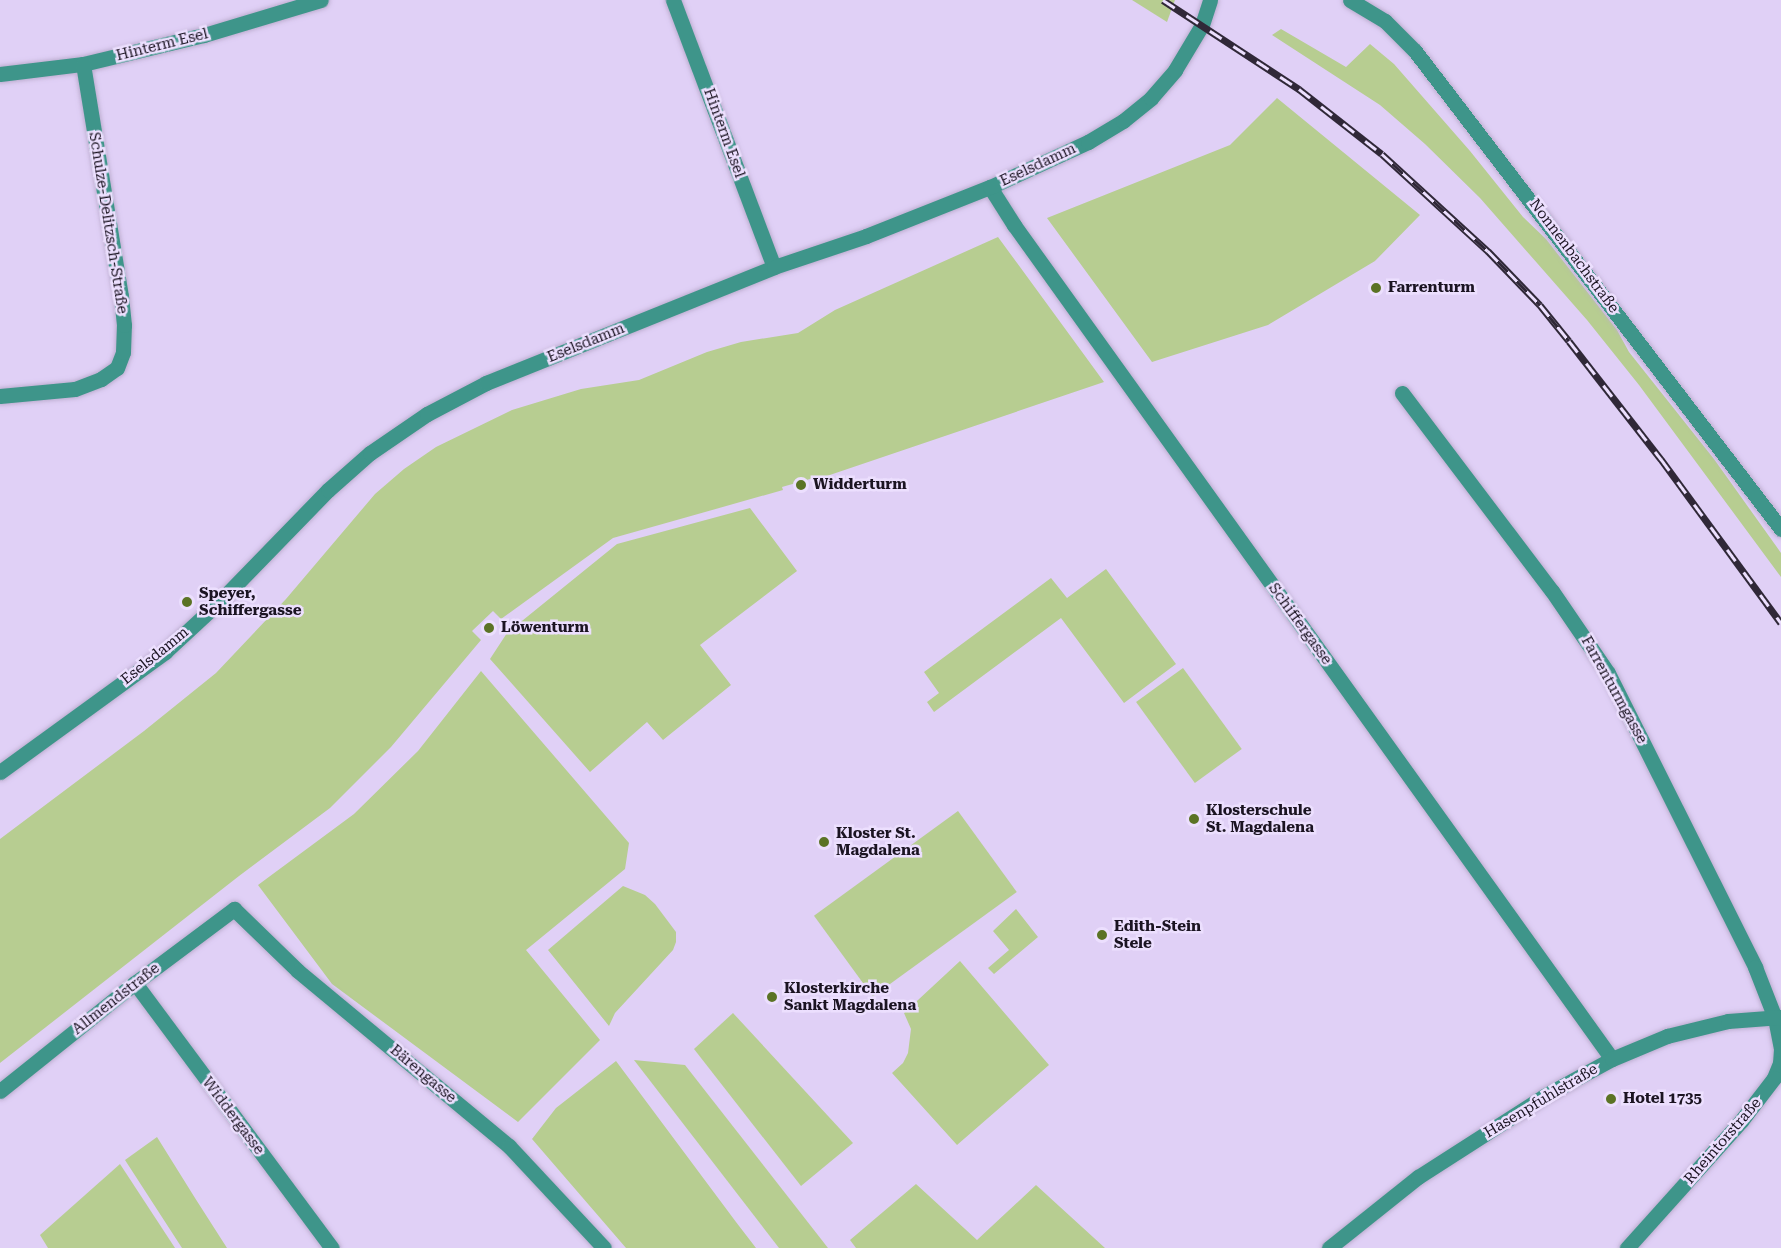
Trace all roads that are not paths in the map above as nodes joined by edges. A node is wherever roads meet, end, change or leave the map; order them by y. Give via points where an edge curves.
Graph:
1 (321, 0) edge
2 (674, 0) edge
3 (1210, 0) edge
4 (1350, 0) edge
5 (83, 64) junction
6 (0, 74) edge
7 (990, 187) junction
8 (774, 267) junction
9 (1402, 393) dead end
10 (0, 396) edge
11 (1781, 529) edge
12 (0, 772) edge
13 (234, 909) joint
14 (135, 983) junction
15 (1778, 1017) edge
16 (1612, 1059) junction
17 (0, 1091) edge
18 (332, 1248) edge
19 (604, 1248) edge
20 (1329, 1248) edge
21 (1628, 1248) edge

1 - 5 street, Hinterm Esel via 204,35
2 - 8 street, Hinterm Esel
3 - 7 street, Eselsdamm via 1202,25 1175,70 1151,98 1088,142
4 - 11 street, Nonnenbachstraße via 1385,21 1415,51
5 - 6 street, Hinterm Esel
5 - 10 street, Schulze-Delitzsch-Straße via 121,296 123,352 117,368 75,389
7 - 8 street, Eselsdamm
7 - 16 street, Schiffergasse
8 - 12 street, Eselsdamm via 486,383 427,414 370,453 328,490 165,652
9 - 15 street, Farrenturmgasse via 1558,599 1608,673
13 - 14 street, Allmendstraße
13 - 19 street, Bärengasse via 298,971 509,1146
14 - 17 street, Allmendstraße
14 - 18 street, Widdergasse
15 - 16 street, Hasenpfuhlstraße via 1728,1021 1666,1036
15 - 21 street, Rheintorstraße via 1781,1049 1774,1078
16 - 20 street, Hasenpfuhlstraße via 1544,1096 1418,1177

